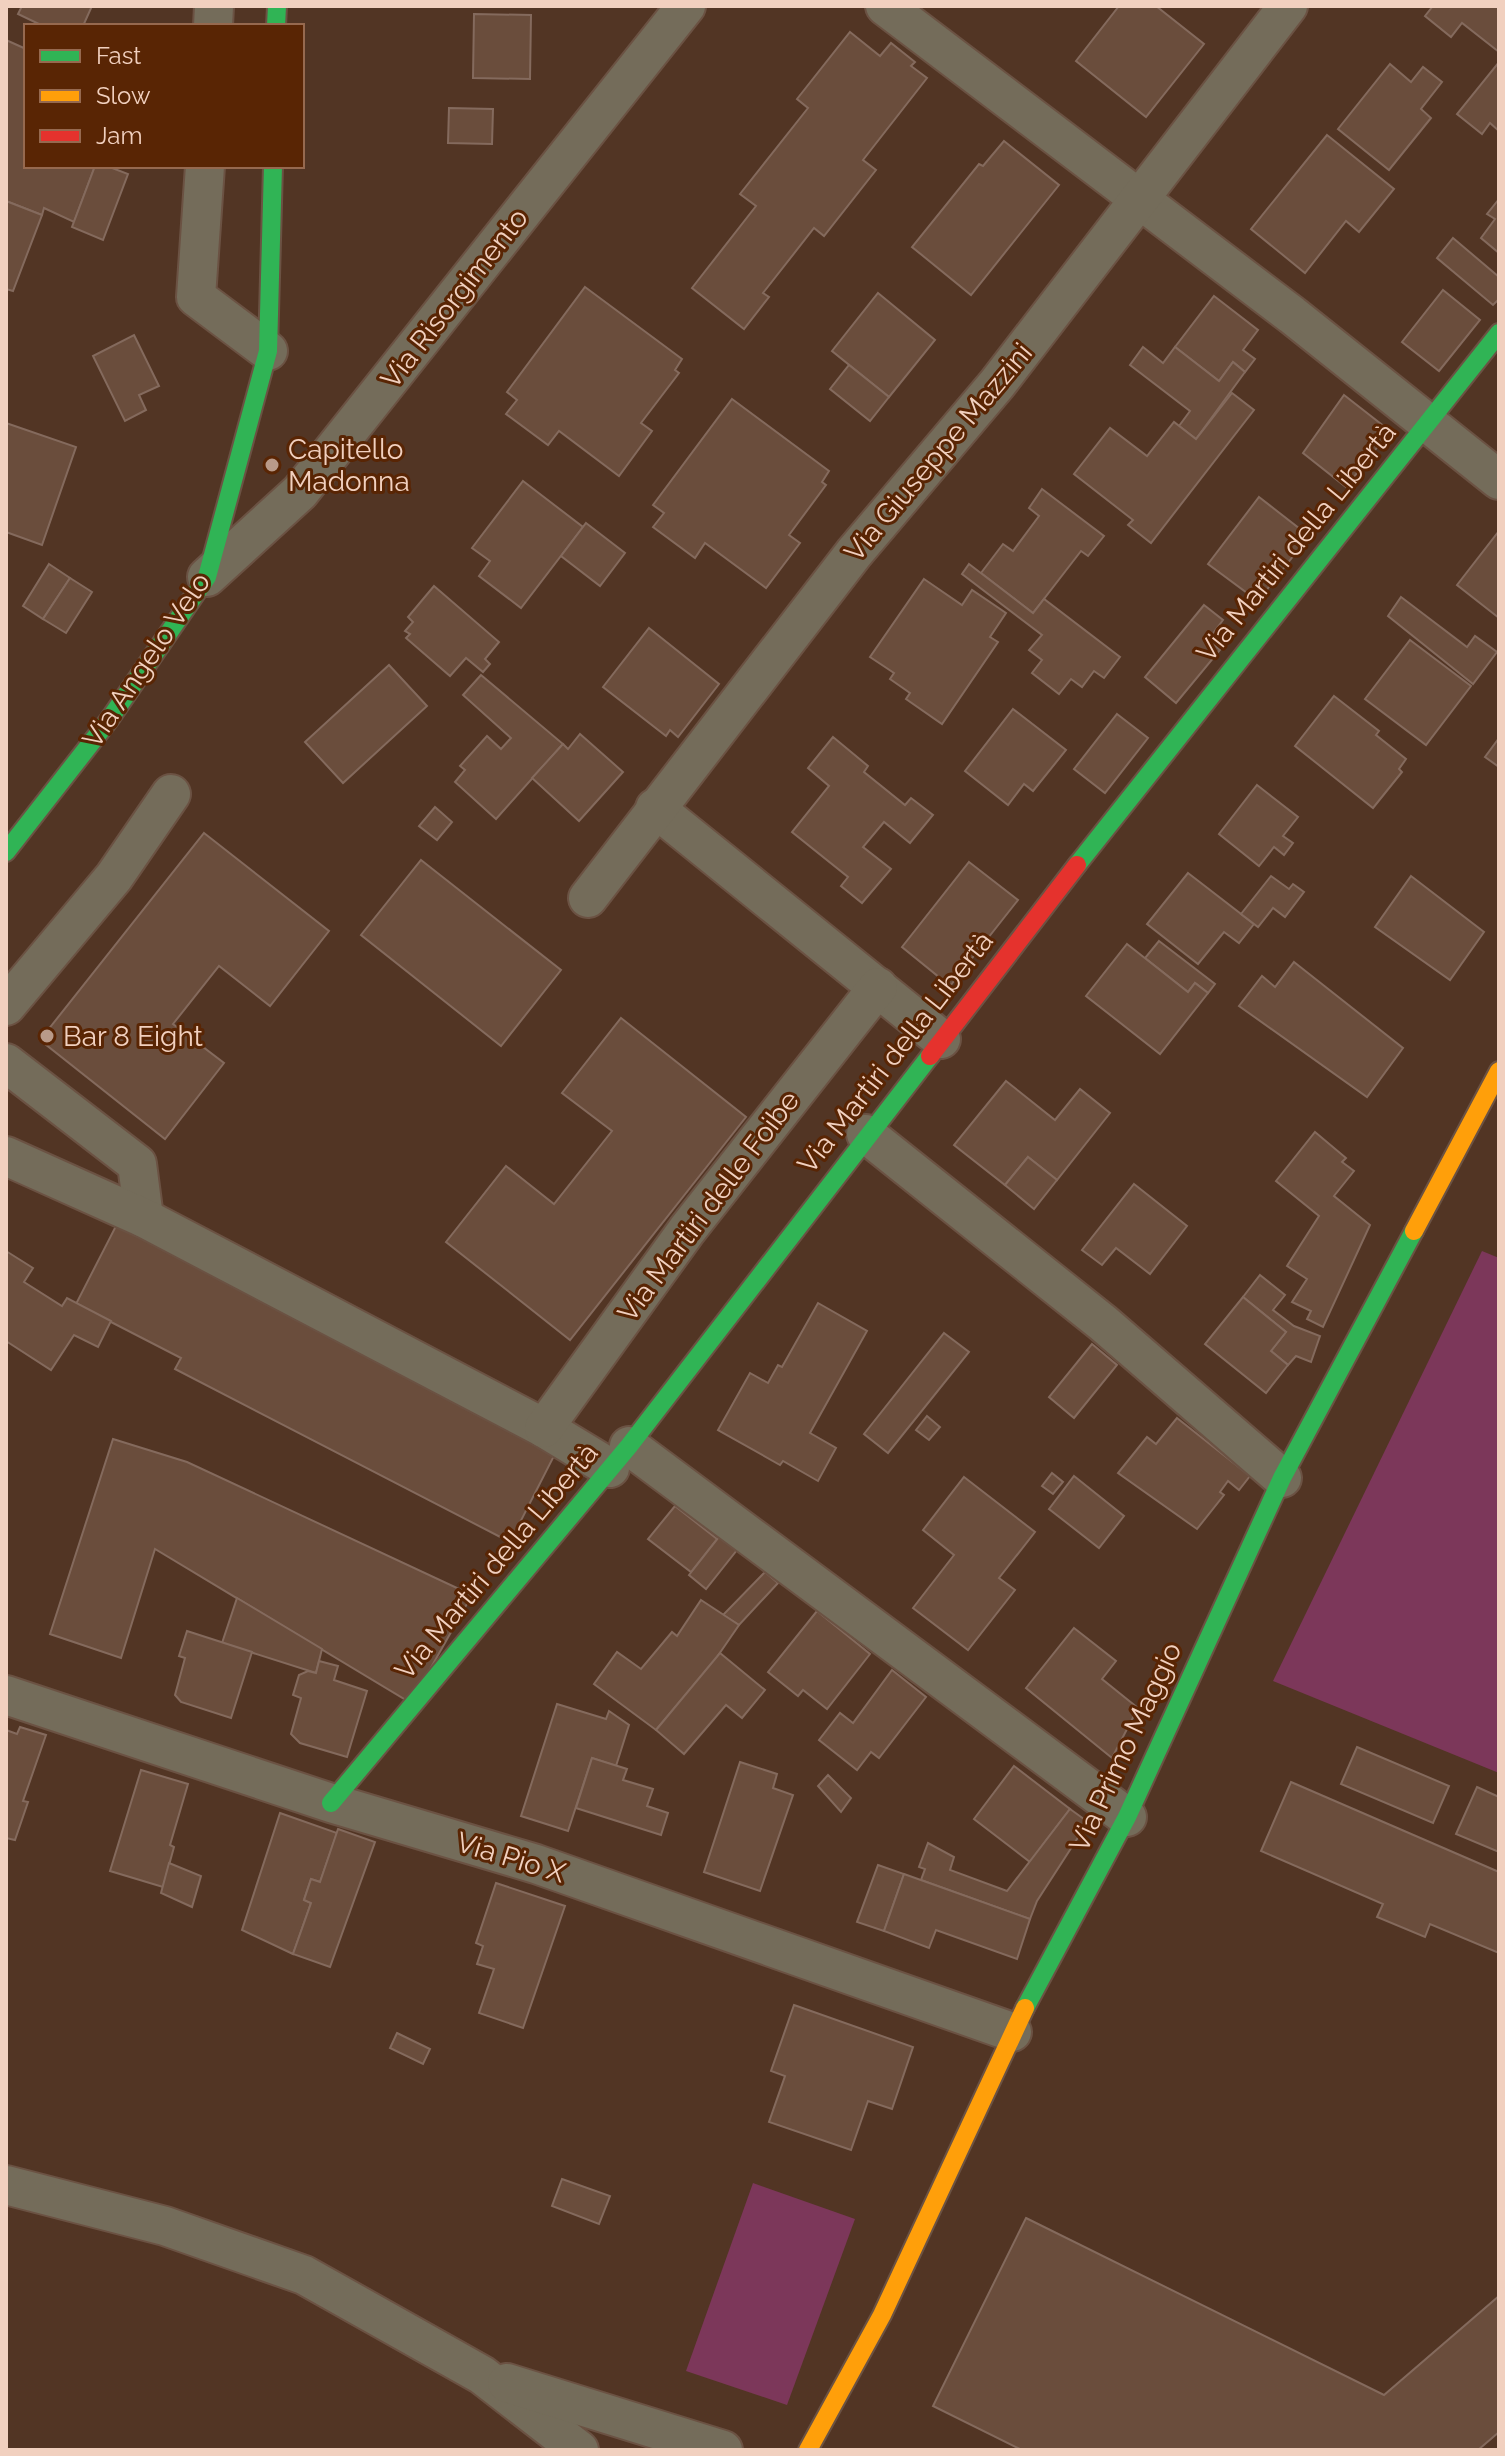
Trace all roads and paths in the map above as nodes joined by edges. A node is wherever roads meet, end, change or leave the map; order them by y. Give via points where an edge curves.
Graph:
1 (686, 6) edge
2 (885, 6) edge
3 (1288, 6) edge
4 (205, 168) edge
5 (273, 168) edge
6 (1138, 199) junction
7 (1499, 333) edge
8 (268, 351) junction
9 (1427, 425) junction
10 (1499, 480) edge
11 (207, 577) junction
12 (171, 794) dead end
13 (655, 808) junction
14 (6, 852) edge
15 (588, 898) dead end
16 (878, 987) junction
17 (6, 1006) edge
18 (941, 1039) junction
19 (6, 1063) edge
20 (1499, 1071) edge
21 (866, 1134) junction
22 (6, 1156) edge
23 (144, 1218) junction
24 (544, 1428) junction
25 (619, 1457) junction
26 (1282, 1478) junction
27 (6, 1695) edge
28 (331, 1803) junction
29 (1127, 1817) junction
30 (1012, 2032) junction
31 (6, 2185) edge
32 (482, 2375) junction
33 (579, 2450) edge
34 (723, 2450) edge
35 (808, 2450) edge

1 - 11 street, Via Risorgimento via 300,492
2 - 6 street
3 - 6 street, Via Giuseppe Mazzini
4 - 8 street via 196,297
5 - 8 street, Via Angelo Velo
6 - 9 street
6 - 13 street, Via Giuseppe Mazzini via 997,384 854,553
7 - 9 street, Via Martiri della Libertà
8 - 11 street, Via Angelo Velo
9 - 10 street
9 - 18 street, Via Martiri della Libertà via 1193,714
11 - 14 street, Via Angelo Velo
12 - 17 street via 114,877
13 - 15 street, Via Giuseppe Mazzini
13 - 16 street
16 - 18 street
16 - 24 street, Via Martiri delle Foibe via 687,1230
18 - 21 street, Via Martiri della Libertà
19 - 23 street via 137,1164
20 - 26 street, Via Primo Maggio
21 - 25 street, Via Martiri della Libertà
21 - 26 street via 1103,1323
22 - 23 street
23 - 24 street
24 - 25 street
25 - 28 street, Via Martiri della Libertà
25 - 29 street
26 - 29 street, Via Primo Maggio
27 - 28 street, Via Pio X
28 - 30 street, Via Pio X via 536,1864
29 - 30 street, Via Primo Maggio
30 - 35 street, Via Primo Maggio via 882,2315
31 - 32 street via 165,2226 304,2275
32 - 33 street
32 - 34 street

